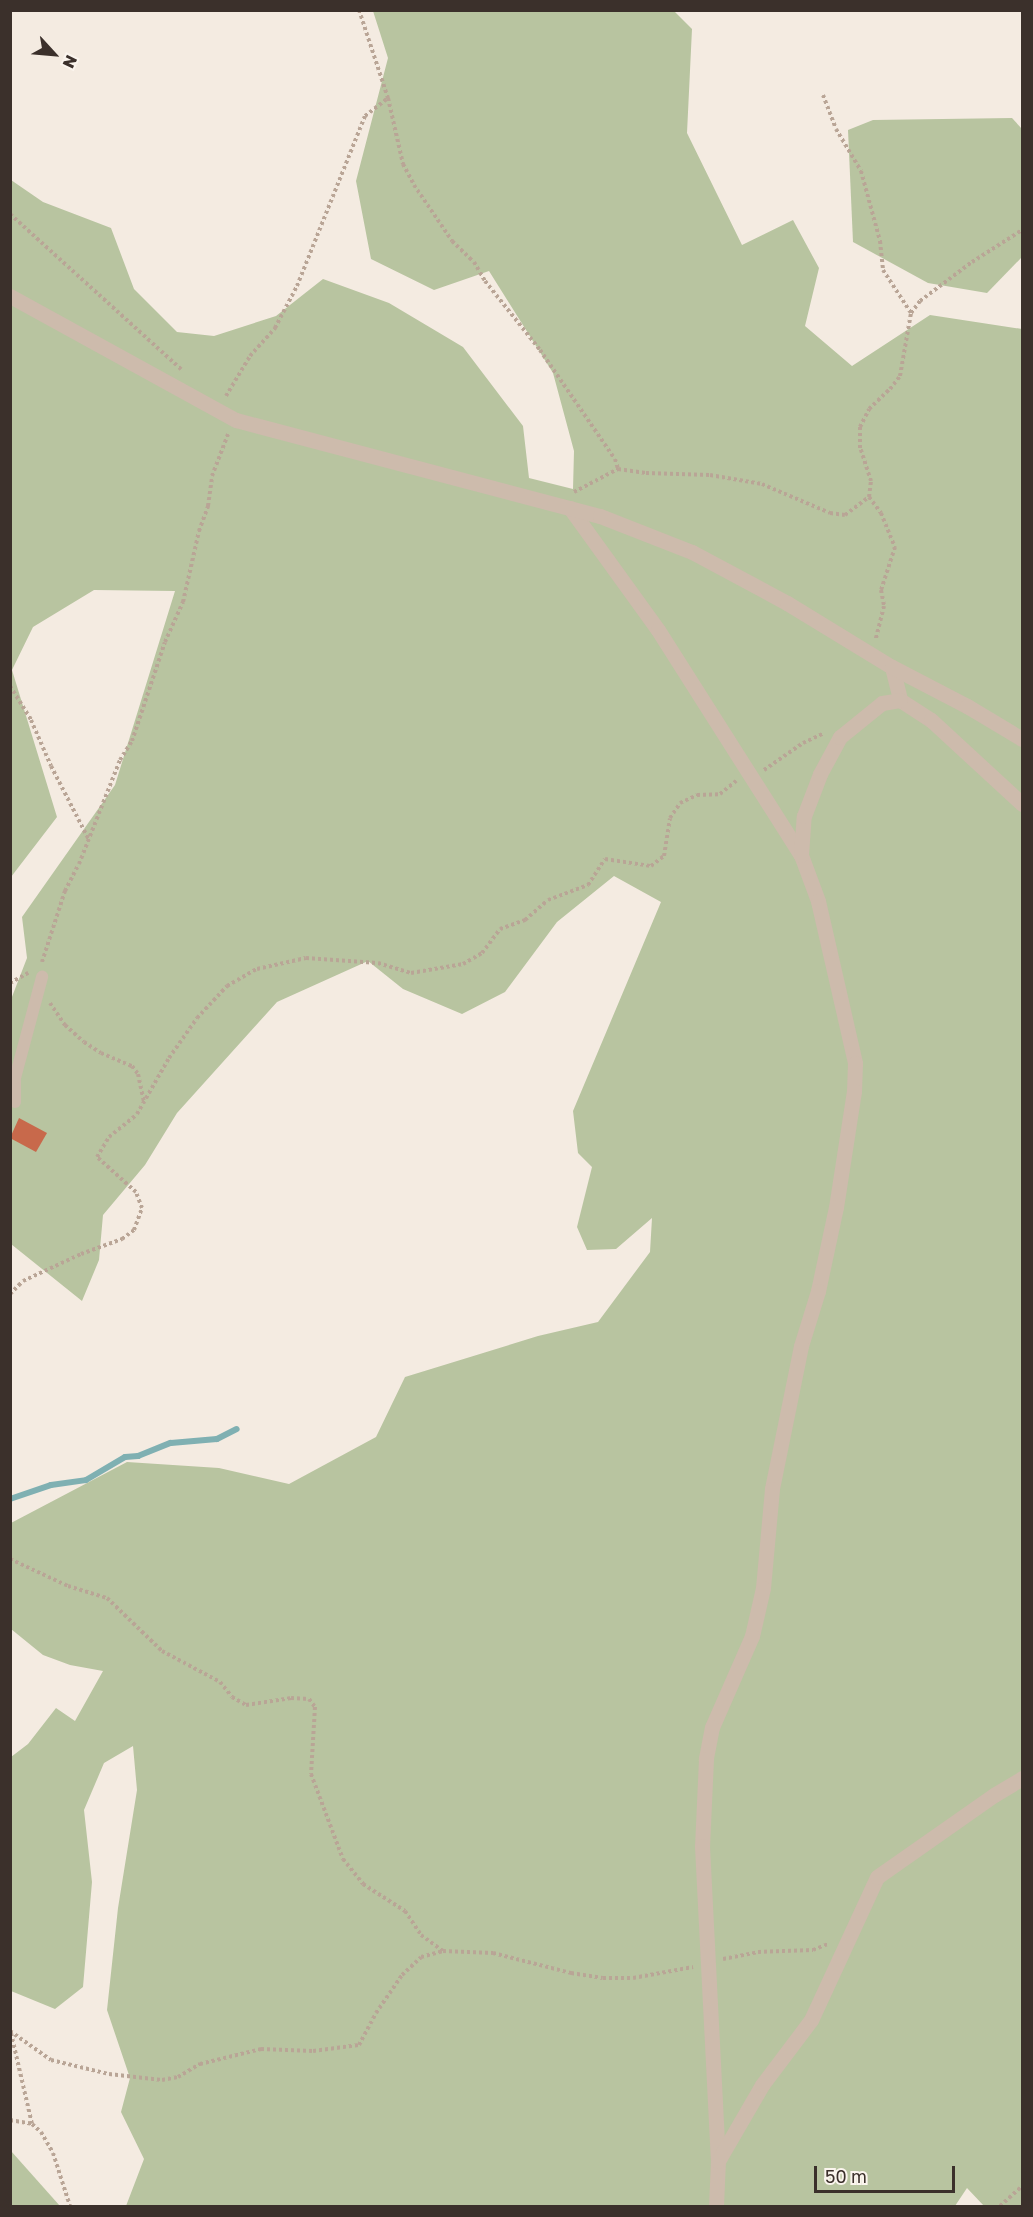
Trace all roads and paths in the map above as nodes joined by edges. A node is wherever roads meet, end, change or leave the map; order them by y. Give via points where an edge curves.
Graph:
1 (359, 10) edge
2 (823, 95) dead end
3 (388, 98) junction
4 (10, 214) edge
5 (1023, 230) edge
6 (10, 296) edge
7 (911, 313) junction
8 (186, 374) dead end
9 (236, 420) junction
10 (618, 469) junction
11 (869, 497) junction
12 (549, 503) junction
13 (570, 508) junction
14 (892, 667) junction
15 (10, 686) edge
16 (900, 700) junction
17 (846, 732) junction
18 (1023, 740) edge
19 (749, 772) junction
20 (1023, 804) edge
21 (89, 840) junction
22 (801, 855) junction
23 (42, 977) junction
24 (15, 1102) dead end
25 (144, 1103) junction
26 (10, 1294) edge
27 (10, 1559) edge
28 (1023, 1778) edge
29 (848, 1937) junction
30 (443, 1951) junction
31 (708, 1964) junction
32 (11, 2030) edge
33 (10, 2120) edge
34 (32, 2124) junction
35 (718, 2161) junction
36 (1023, 2186) edge
37 (70, 2206) edge
38 (716, 2206) edge
39 (1000, 2206) edge

1 - 3 path
2 - 7 path via 836,129 861,171 880,241 883,270
3 - 9 path via 365,116 297,286 275,328 250,356 221,406
3 - 10 path via 403,164 414,185 452,241 474,262 540,350
4 - 8 path
5 - 7 path via 972,262 920,301
6 - 9 street
7 - 11 path via 900,376 868,409 860,427 860,448 871,481
9 - 12 street
9 - 21 path via 212,476 183,602 165,642 132,741 120,760
10 - 11 path via 739,479 845,515
10 - 12 path
11 - 14 path via 881,513 895,547 881,590 884,606 876,640
12 - 13 street
13 - 14 street via 692,552 787,603
13 - 19 street via 658,630
14 - 16 street
14 - 18 street
15 - 21 path via 31,720
16 - 17 street via 882,703
16 - 20 street via 931,720
17 - 19 path via 815,736 762,771
17 - 22 street via 820,774 804,816
19 - 22 street
19 - 25 path via 720,794 697,795 680,802 670,818 664,856 651,866 605,859 588,885 548,900 525,921 501,929 483,953 463,964 411,973 378,963 306,958 256,969 227,986 197,1018
21 - 23 path via 65,891 40,967
22 - 31 street via 818,901 851,1038 854,1091 836,1207 818,1291 801,1346 772,1489 763,1588 752,1636 712,1727 706,1759 702,1846
23 - 24 lane via 15,1078
23 - 25 path via 44,995 65,1025 101,1053 132,1066 138,1074
25 - 26 path via 137,1114 109,1137 97,1157 136,1192 142,1208 134,1230 122,1239 23,1281
27 - 30 path via 68,1586 108,1598 162,1651 220,1682 232,1697 246,1705 309,1699 315,1707 311,1774 343,1859 363,1884 405,1911 421,1935
28 - 29 street via 877,1877
29 - 31 path via 813,1950 758,1952
29 - 35 street via 811,2020 762,2085
30 - 31 path via 493,1953 603,1978 633,1978
30 - 32 path via 421,1957 402,1975 359,2045 313,2051 261,2049 200,2064 162,2080 109,2074 51,2060
31 - 35 street
32 - 34 path
33 - 34 path
34 - 37 path via 53,2153
35 - 38 street
36 - 39 path

